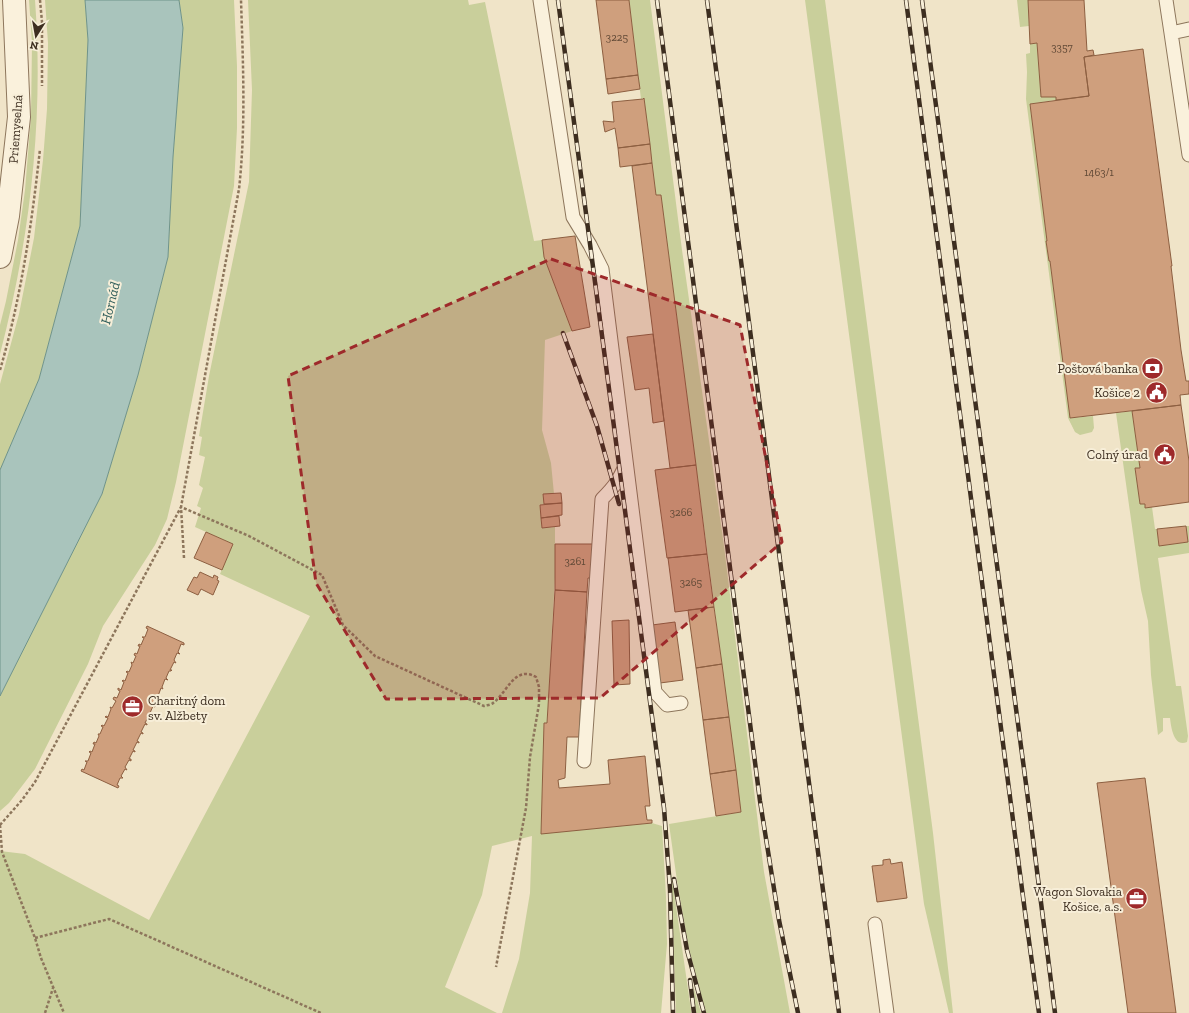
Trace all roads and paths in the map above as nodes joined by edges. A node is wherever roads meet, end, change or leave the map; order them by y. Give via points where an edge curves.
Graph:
1 (14, 0) edge
2 (241, 0) edge
3 (540, 0) edge
4 (1166, 0) edge
5 (1189, 29) edge
6 (1171, 33) junction
7 (1189, 155) edge
8 (0, 257) edge
9 (626, 463) junction
10 (181, 507) junction
11 (184, 558) dead end
12 (681, 703) dead end
13 (584, 761) dead end
14 (0, 825) edge
15 (875, 924) dead end
16 (34, 938) junction
17 (496, 967) dead end
18 (53, 988) junction
19 (45, 1013) edge
20 (64, 1013) edge
21 (321, 1013) edge
22 (887, 1013) edge

1 - 8 street, Priemyselná via 19,116 8,216
2 - 10 path via 243,136 239,189
3 - 9 lane via 573,217 602,269
4 - 6 lane
5 - 6 lane
6 - 7 lane
9 - 12 lane via 656,692 667,705
9 - 13 lane via 615,487 602,499
10 - 11 path
10 - 14 path via 35,782
10 - 17 path via 249,536 322,575 343,624 375,656 484,706 493,704 519,675 529,673 536,677 539,704 530,757 526,808
14 - 16 path via 2,852
15 - 22 lane
16 - 18 path
16 - 21 path via 109,919
18 - 19 path
18 - 20 path

